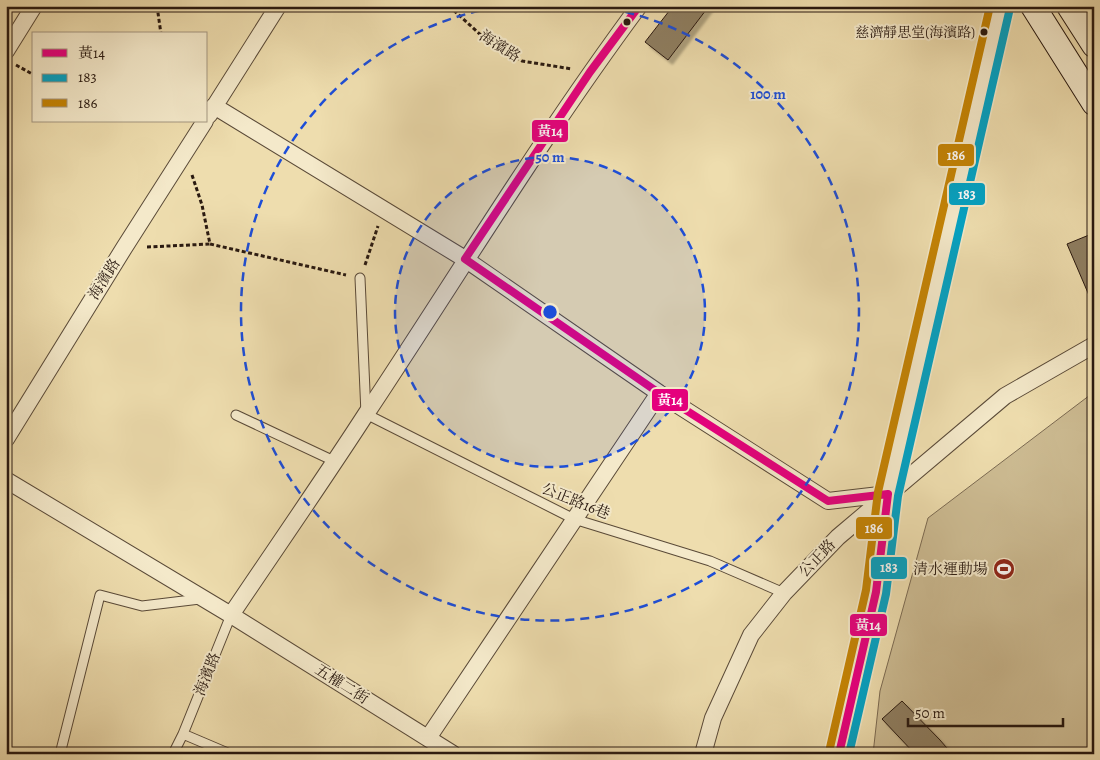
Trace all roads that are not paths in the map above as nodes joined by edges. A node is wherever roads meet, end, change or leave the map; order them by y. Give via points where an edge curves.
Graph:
1 (34, 6) edge
2 (278, 6) edge
3 (639, 6) edge
4 (1000, 6) edge
5 (1033, 6) edge
6 (1069, 6) edge
7 (1094, 46) edge
8 (10, 58) edge
9 (1094, 103) edge
10 (208, 116) edge
11 (204, 122) edge
12 (465, 259) junction
13 (360, 278) road end
14 (1094, 345) edge
15 (659, 393) junction
16 (366, 414) junction
17 (236, 415) dead end
18 (6, 439) edge
19 (334, 461) junction
20 (6, 480) edge
21 (888, 494) junction
22 (574, 518) junction
23 (784, 593) junction
24 (203, 598) junction
25 (231, 615) junction
26 (183, 734) junction
27 (428, 738) junction
28 (60, 754) edge
29 (173, 754) edge
30 (230, 754) edge
31 (453, 754) edge
32 (703, 754) edge
33 (840, 754) edge

1 - 8 street
2 - 10 street, 海濱路
3 - 12 street, 海濱路 via 590,72
4 - 21 street
5 - 9 street
6 - 7 street
10 - 12 street via 383,210
11 - 18 street, 海濱路
12 - 15 street
12 - 16 street, 海濱路
13 - 16 lane
14 - 21 street, 公正路 via 1005,396
15 - 21 street via 828,501
15 - 22 street
16 - 19 street, 海濱路
16 - 22 lane, 公正路16巷
17 - 19 lane
19 - 25 street, 海濱路
20 - 24 street
21 - 23 street, 公正路 via 838,537
21 - 33 street via 876,592
22 - 23 lane, 公正路16巷 via 710,560
22 - 27 street
23 - 32 street, 公正路 via 751,635 713,718
24 - 25 street
24 - 28 lane via 142,606 100,595
25 - 26 lane, 海濱路
25 - 27 street, 五權二街
26 - 29 lane, 海濱路
26 - 30 lane
27 - 31 street, 五權二街

